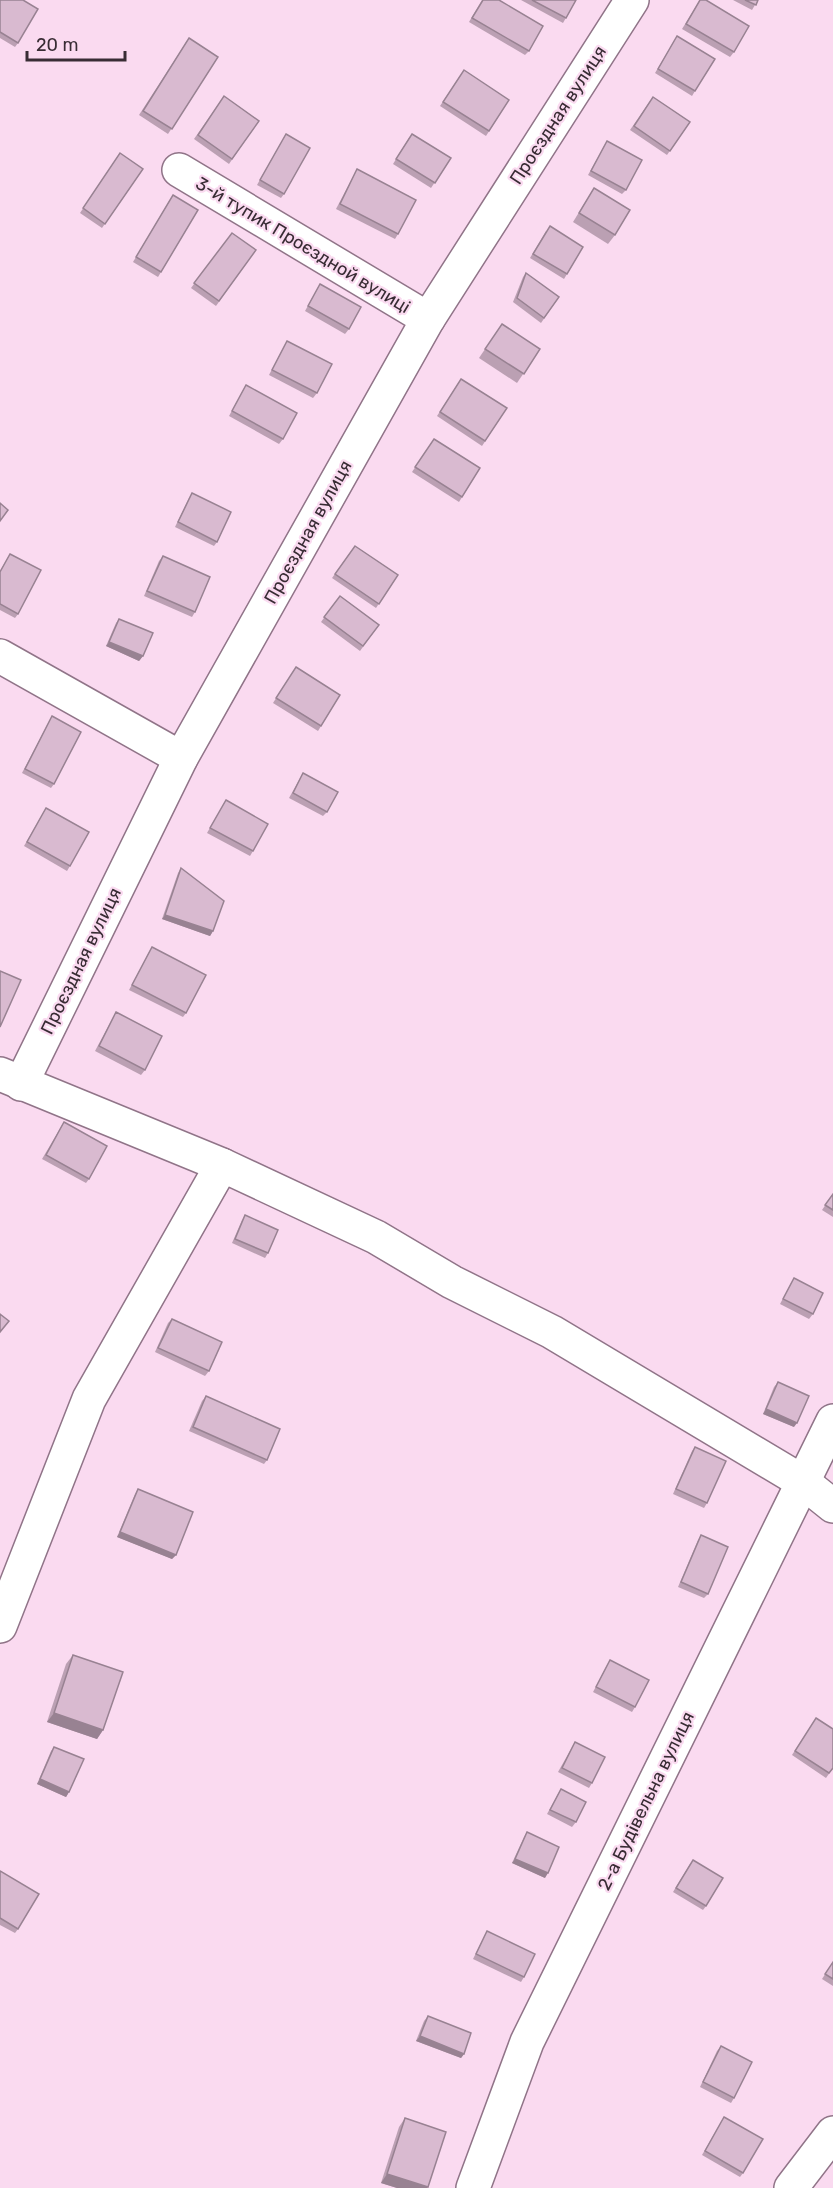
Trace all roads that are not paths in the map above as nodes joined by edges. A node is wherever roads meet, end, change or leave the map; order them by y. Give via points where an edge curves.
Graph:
1 (632, 0) edge
2 (179, 170) dead end
3 (428, 319) junction
4 (0, 656) edge
5 (181, 758) junction
6 (10, 1079) edge
7 (222, 1166) junction
8 (833, 1421) edge
9 (803, 1482) junction
10 (833, 1506) edge
11 (0, 1626) edge
12 (833, 2133) edge
13 (473, 2188) edge
14 (791, 2188) edge

1 - 3 street, Проєздная вулиця
2 - 3 street, 3-й тупик Проєздной вулиці
3 - 5 street, Проєздная вулиця
4 - 5 street
5 - 6 street, Проєздная вулиця
6 - 7 street
7 - 9 street via 376,1237 452,1282 552,1332
7 - 11 street via 88,1399
8 - 9 street, 2-а Будівельна вулиця
9 - 10 street
9 - 13 street, 2-а Будівельна вулиця via 527,2042
12 - 14 street

